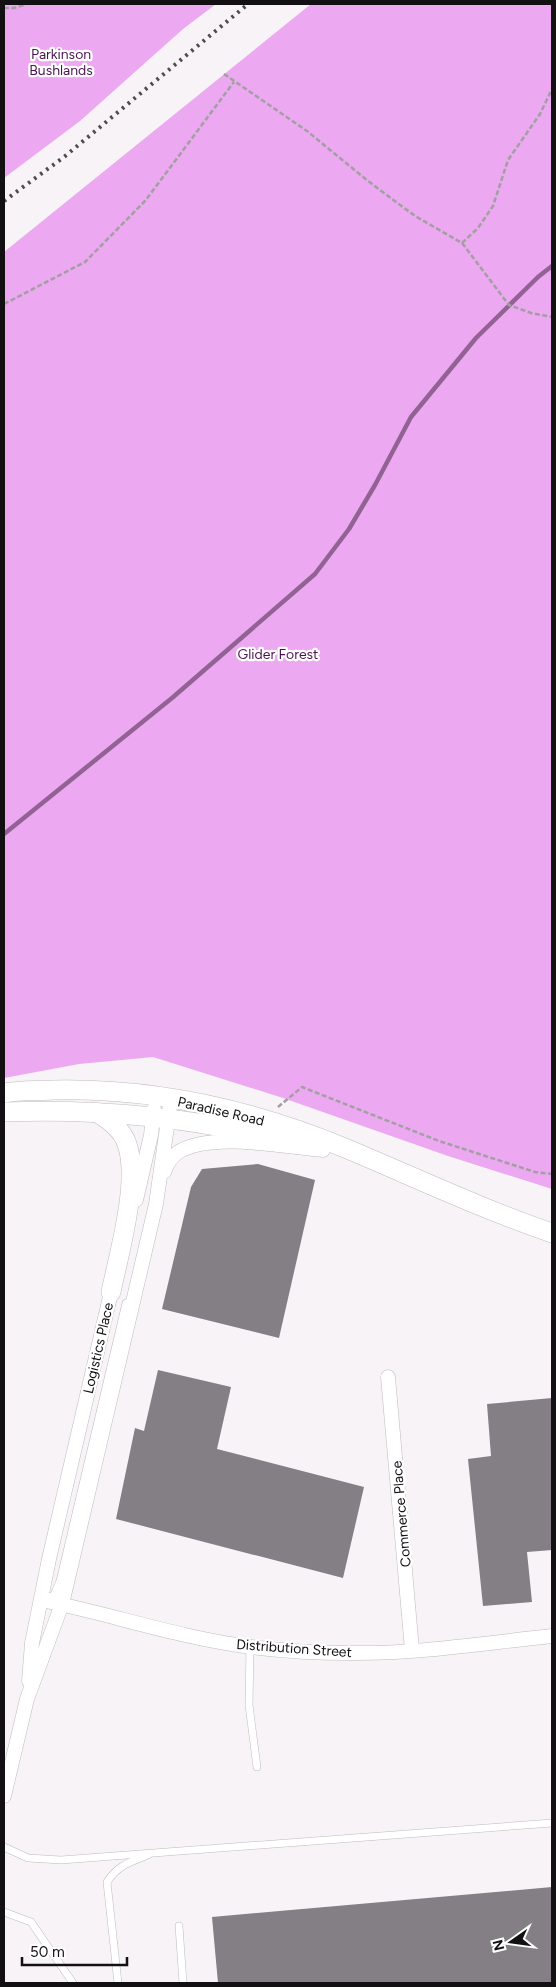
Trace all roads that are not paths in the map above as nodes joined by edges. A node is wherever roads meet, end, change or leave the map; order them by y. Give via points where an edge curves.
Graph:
1 (4, 1093) edge
2 (163, 1098) junction
3 (4, 1112) edge
4 (95, 1112) junction
5 (161, 1118) junction
6 (323, 1150) junction
7 (160, 1179) junction
8 (426, 1184) junction
9 (149, 1231) junction
10 (552, 1234) edge
11 (111, 1292) junction
12 (388, 1377) dead end
13 (41, 1600) junction
14 (62, 1604) junction
15 (552, 1636) edge
16 (250, 1647) junction
17 (412, 1650) junction
18 (27, 1699) junction
19 (257, 1767) dead end
20 (4, 1796) edge
21 (552, 1823) edge
22 (4, 1847) edge
23 (157, 1852) junction
24 (4, 1912) edge
25 (179, 1926) dead end
26 (73, 1983) edge
27 (118, 1983) edge
28 (183, 1983) edge

1 - 2 street, Paradise Road via 75,1090
2 - 5 street, Logistics Place
2 - 8 street, Paradise Road via 210,1105 263,1120 344,1148
3 - 4 street, Paradise Road
4 - 5 street, Paradise Road
4 - 11 street via 120,1132 127,1145 131,1175
5 - 6 street, Paradise Road via 276,1138
5 - 7 street, Logistics Place
5 - 11 street, Logistics Place
6 - 7 street via 215,1141 178,1153 168,1162
6 - 8 street, Paradise Road
7 - 9 street, Logistics Place
8 - 10 street, Paradise Road
9 - 13 lane, Logistics Place via 132,1276 60,1581 54,1595
9 - 14 street, Logistics Place
11 - 13 street, Logistics Place
12 - 17 street, Commerce Place
13 - 14 street, Distribution Street
13 - 18 street, Logistics Place via 32,1643
14 - 16 street, Distribution Street via 186,1635
14 - 18 street, Logistics Place
15 - 17 street, Distribution Street
16 - 17 street, Distribution Street via 349,1653
16 - 19 lane via 249,1705
18 - 20 street, Logistics Place
21 - 23 lane
22 - 23 lane via 28,1858 61,1860
23 - 27 lane via 126,1863 114,1871 107,1882
24 - 26 lane via 31,1922
25 - 28 lane

